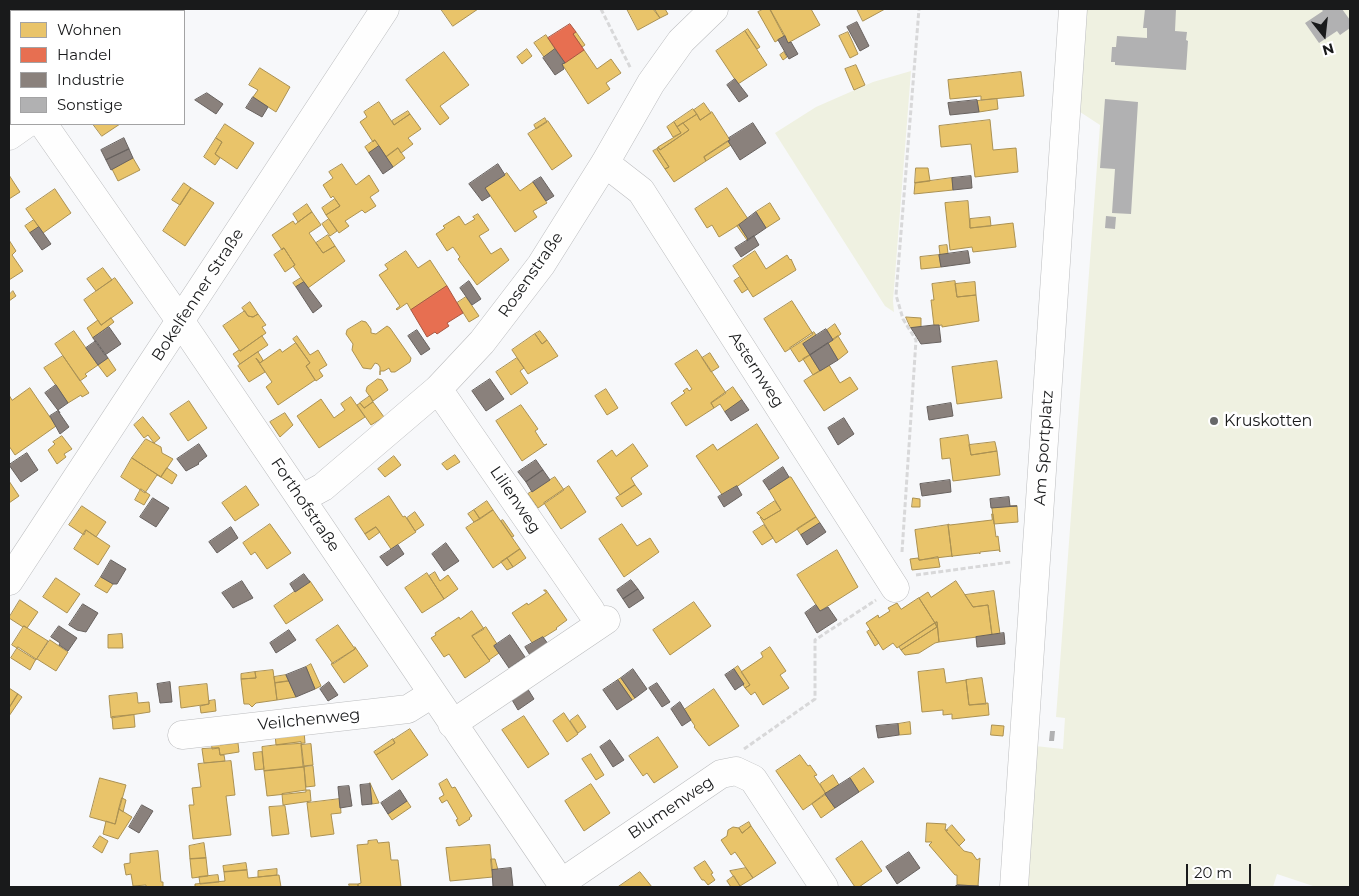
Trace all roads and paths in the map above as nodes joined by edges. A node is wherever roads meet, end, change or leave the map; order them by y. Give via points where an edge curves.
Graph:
1 (385, 9) edge
2 (601, 9) edge
3 (714, 9) edge
4 (919, 9) edge
5 (1074, 9) edge
6 (651, 83) junction
7 (25, 125) edge
8 (44, 125) edge
9 (9, 136) edge
10 (605, 163) junction
11 (181, 322) junction
12 (438, 389) junction
13 (301, 499) junction
14 (1037, 559) junction
15 (9, 581) edge
16 (899, 582) junction
17 (432, 694) junction
18 (452, 724) junction
19 (182, 735) dead end
20 (736, 771) junction
21 (562, 885) edge
22 (824, 887) edge
23 (1014, 887) edge

1 - 11 street, Bokelfenner Straße
2 - 6 path via 632,70
3 - 6 street, Rosenstraße via 681,41
4 - 16 path via 896,295 903,319 916,340
5 - 14 street, Am Sportplatz
6 - 10 street, Rosenstraße
7 - 9 street
8 - 11 street, Forthofstraße
10 - 12 street, Rosenstraße via 541,265 482,342
10 - 16 street, Asternweg via 641,191
11 - 13 street, Forthofstraße
11 - 15 street, Bokelfenner Straße
12 - 13 street, Rosenstraße via 322,488
12 - 18 street, Lilienweg via 598,616
13 - 17 street, Forthofstraße
14 - 16 path
14 - 23 street, Am Sportplatz
16 - 20 path via 815,640 815,699 738,752
17 - 18 street, Forthofstraße
17 - 19 street, Veilchenweg via 408,709
18 - 21 street, Forthofstraße
20 - 21 street, Blumenweg via 721,774
20 - 22 street via 753,779

